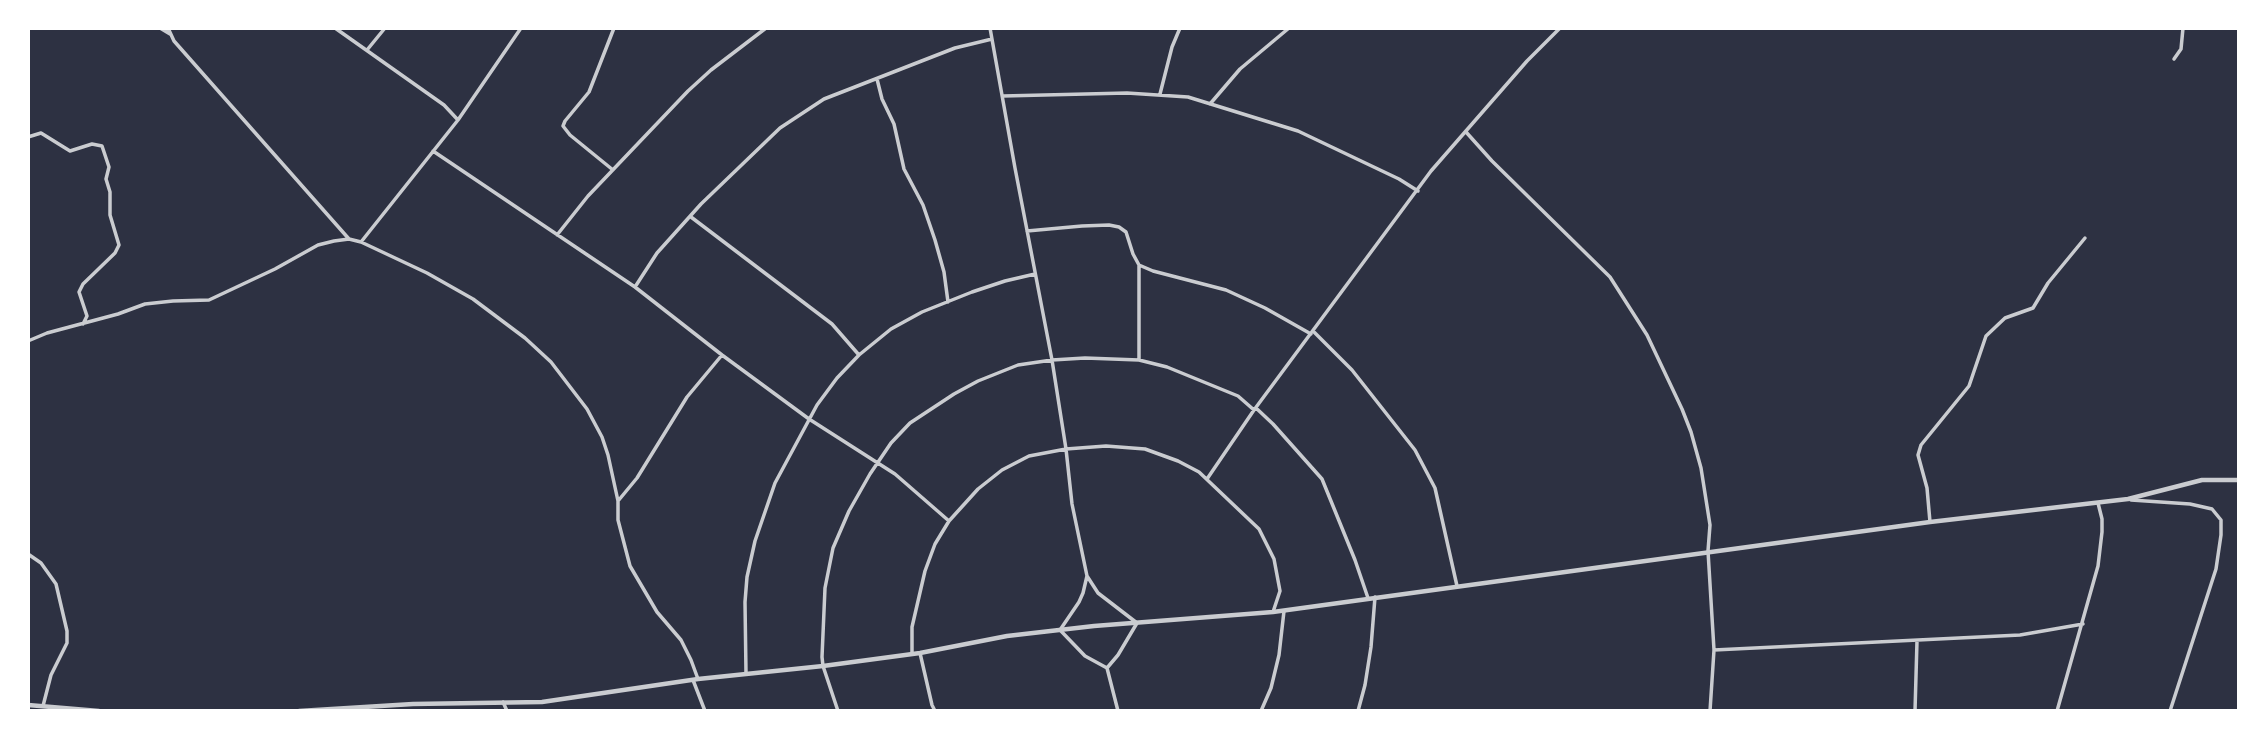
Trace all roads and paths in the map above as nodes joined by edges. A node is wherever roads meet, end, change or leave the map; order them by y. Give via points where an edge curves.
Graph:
1 (160, 28) edge
2 (168, 28) edge
3 (335, 28) edge
4 (385, 28) edge
5 (521, 28) edge
6 (614, 28) edge
7 (765, 28) edge
8 (990, 28) edge
9 (1180, 28) edge
10 (1289, 28) edge
11 (1560, 28) edge
12 (2183, 28) edge
13 (170, 34) junction
14 (992, 39) junction
15 (367, 50) junction
16 (2174, 59) dead end
17 (877, 78) junction
18 (1160, 94) junction
19 (1003, 96) junction
20 (1210, 104) junction
21 (458, 120) junction
22 (1466, 132) junction
23 (28, 137) edge
24 (433, 151) junction
25 (614, 170) junction
26 (1418, 191) junction
27 (691, 217) junction
28 (1027, 231) junction
29 (557, 235) junction
30 (2085, 238) dead end
31 (349, 239) junction
32 (361, 242) junction
33 (1139, 265) junction
34 (1035, 274) junction
35 (635, 287) junction
36 (948, 302) junction
37 (83, 324) junction
38 (1312, 332) junction
39 (28, 341) edge
40 (722, 355) junction
41 (859, 355) junction
42 (1052, 360) junction
43 (1139, 360) junction
44 (1255, 409) junction
45 (810, 419) junction
46 (1066, 449) junction
47 (877, 463) junction
48 (1207, 479) junction
49 (2239, 480) edge
50 (2128, 499) junction
51 (618, 501) junction
52 (2098, 503) junction
53 (949, 521) junction
54 (1930, 522) junction
55 (1708, 551) junction
56 (28, 555) edge
57 (1087, 576) junction
58 (1457, 586) junction
59 (1375, 597) junction
60 (1368, 598) junction
61 (1284, 611) junction
62 (1273, 612) junction
63 (1137, 623) junction
64 (2083, 624) junction
65 (1060, 630) junction
66 (1917, 641) junction
67 (1714, 650) junction
68 (920, 653) junction
69 (912, 654) junction
70 (823, 666) junction
71 (1107, 668) junction
72 (746, 673) junction
73 (695, 680) junction
74 (503, 702) junction
75 (30, 707) edge
76 (42, 707) junction
77 (1360, 710) edge
78 (99, 711) edge
79 (299, 711) edge
80 (507, 711) edge
81 (705, 711) edge
82 (838, 711) edge
83 (935, 711) edge
84 (1118, 711) edge
85 (1261, 711) edge
86 (1710, 711) edge
87 (1915, 711) edge
88 (2057, 711) edge
89 (2171, 711) edge

1 - 13 street
2 - 13 street
3 - 15 street
4 - 15 street
5 - 21 street
6 - 25 street via 589,92 563,126
7 - 25 street via 688,91
8 - 14 street
9 - 18 street
10 - 20 street via 1240,69
11 - 22 street
12 - 16 street via 2181,49
13 - 31 street
14 - 17 street
14 - 19 street
15 - 21 street
17 - 27 street via 824,99 780,128
17 - 36 street via 904,169 923,205 944,272
18 - 19 street
18 - 20 street
19 - 28 street
20 - 26 street via 1298,131
21 - 24 street
22 - 26 street
22 - 55 street via 1610,277 1647,335 1691,432 1710,525
23 - 37 street via 41,132 70,151 92,144 102,146 109,167 110,215 119,245 79,292 87,316
24 - 29 street
24 - 32 street
25 - 29 street
26 - 38 street
27 - 35 street via 657,253
27 - 41 street via 832,324
28 - 33 street via 1119,227 1126,232
28 - 34 street
29 - 35 street
30 - 54 street via 2033,308 2006,318 1986,335 1969,386 1921,445
31 - 32 street
31 - 37 street via 318,245 209,300 145,304
32 - 51 street via 473,299 551,362 602,437
33 - 38 street via 1226,290
33 - 43 street
34 - 36 street
34 - 42 street
35 - 40 street
36 - 41 street via 891,329
37 - 39 street
38 - 44 street
38 - 58 street via 1352,370 1415,450 1435,488
40 - 45 street
40 - 51 street via 687,397
41 - 45 street
42 - 43 street
42 - 46 street
42 - 47 street via 1018,366 954,394 910,423
43 - 44 street via 1218,386
44 - 48 street
44 - 60 street via 1322,479
45 - 47 street
45 - 72 street via 775,483 755,541 745,601
46 - 48 street via 1145,449 1178,461
46 - 53 street via 1029,456 1002,470
46 - 57 street
47 - 53 street
47 - 70 street via 833,548 825,588
48 - 62 street via 1259,529 1274,559 1280,591
49 - 50 street via 2202,480
50 - 52 street
50 - 89 street via 2213,509 2221,520 2216,569
51 - 73 street via 618,520 631,566 657,612 681,640
52 - 54 street
52 - 64 street via 2102,519 2098,566
53 - 69 street via 934,544 925,571 912,627
54 - 55 street
55 - 58 street
55 - 67 street
56 - 76 street via 50,573 67,631 67,643
57 - 63 street via 1098,593
57 - 65 street via 1079,603
58 - 59 street
59 - 60 street
59 - 77 street
60 - 61 street
61 - 62 street
61 - 85 street via 1279,655
62 - 63 street
63 - 65 street
63 - 71 street
64 - 66 street via 2020,635
64 - 88 street
65 - 68 street
65 - 71 street via 1085,656
66 - 67 street
66 - 87 street
67 - 86 street
68 - 69 street
68 - 83 street
69 - 70 street
70 - 72 street
70 - 82 street
71 - 84 street
72 - 73 street
73 - 74 street via 554,701
73 - 81 street
74 - 79 street
74 - 80 street
75 - 76 street
76 - 78 street

